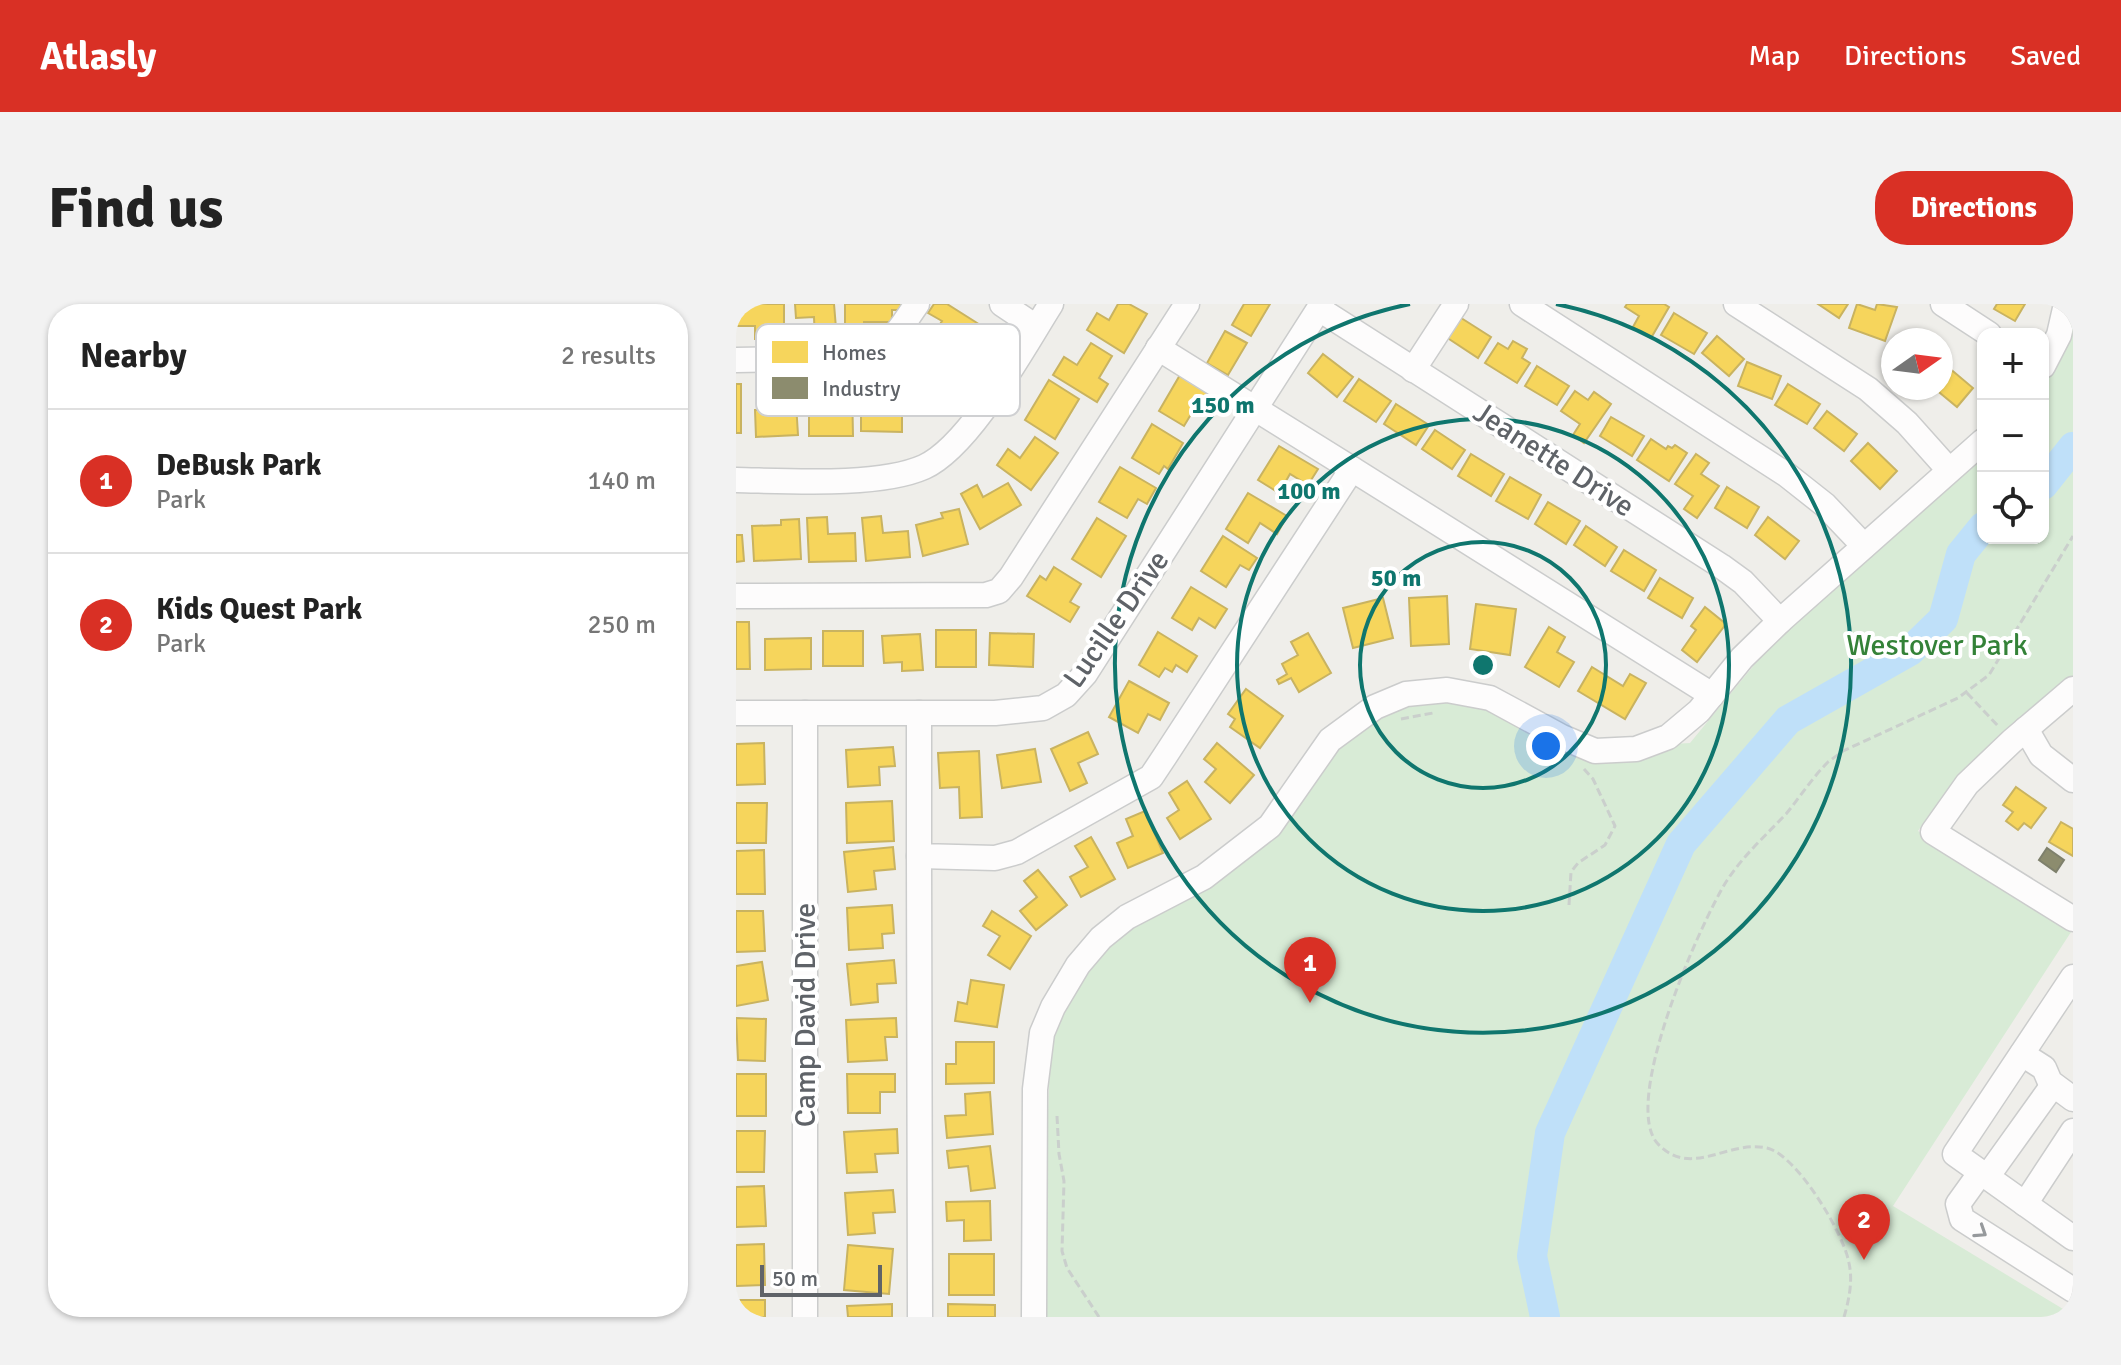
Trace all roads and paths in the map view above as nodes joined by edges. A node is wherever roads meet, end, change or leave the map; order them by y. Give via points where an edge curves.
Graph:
1 (917, 304) edge
2 (1002, 304) edge
3 (1051, 304) edge
4 (1187, 304) edge
5 (1456, 304) edge
6 (1522, 304) edge
7 (1736, 304) edge
8 (1943, 304) edge
9 (2066, 304) edge
10 (1320, 306) edge
11 (903, 324) edge
12 (1036, 327) junction
13 (1980, 328) edge
14 (1158, 348) junction
15 (1020, 352) edge
16 (2049, 354) edge
17 (736, 360) edge
18 (756, 360) edge
19 (1413, 370) junction
20 (1255, 408) junction
21 (979, 416) edge
22 (1977, 446) edge
23 (1352, 469) junction
24 (1949, 470) junction
25 (736, 480) edge
26 (2073, 536) edge
27 (1864, 546) junction
28 (736, 596) edge
29 (1780, 621) junction
30 (2073, 689) edge
31 (1967, 693) junction
32 (1712, 695) junction
33 (1438, 712) dead end
34 (736, 713) edge
35 (805, 713) junction
36 (919, 713) junction
37 (1391, 723) dead end
38 (2019, 735) junction
39 (1591, 769) dead end
40 (2073, 780) edge
41 (919, 856) junction
42 (1569, 905) dead end
43 (2073, 919) edge
44 (2073, 977) edge
45 (2022, 1054) junction
46 (2053, 1085) junction
47 (2073, 1099) edge
48 (1056, 1108) dead end
49 (2073, 1131) edge
50 (1984, 1175) junction
51 (2025, 1204) junction
52 (2073, 1238) edge
53 (2073, 1290) edge
54 (805, 1317) edge
55 (920, 1317) edge
56 (1034, 1317) edge
57 (1099, 1317) edge
58 (1844, 1317) edge

1 - 11 street
2 - 12 street
3 - 12 street
4 - 14 street
5 - 19 street
6 - 27 street via 1787,475
7 - 24 street via 1868,389
8 - 13 street
9 - 16 street
10 - 19 street, Jeanette Drive
10 - 20 street, Lucille Drive
12 - 15 street
14 - 20 street
14 - 28 street via 999,591
17 - 18 street
19 - 29 street, Jeanette Drive via 1721,566
20 - 23 street
20 - 36 street, Lucille Drive via 1085,674 1066,695 1043,708
21 - 25 street via 967,434 926,466 886,478
22 - 24 street
23 - 32 street
23 - 41 street via 1151,777 1017,852 995,858
24 - 27 street
26 - 31 path via 2001,658
27 - 29 street
29 - 32 street
30 - 38 street
31 - 38 path
31 - 58 path via 1828,762 1739,864 1690,952 1654,1068 1648,1116 1658,1145 1695,1160 1763,1147 1788,1160 1814,1193 1847,1253 1850,1285
32 - 56 street via 1668,737 1636,749 1595,751 1490,698 1447,690 1406,694 1375,707 1330,740 1270,826 1204,877 1127,917 1101,938 1072,976 1042,1033 1035,1089
33 - 37 path
34 - 35 street, Lucille Drive
35 - 36 street, Lucille Drive
35 - 54 street, Camp David Drive
36 - 41 street
38 - 40 street
38 - 43 street via 1967,784 1933,832
39 - 42 path via 1583,767 1615,826 1605,845 1571,872
41 - 55 street
44 - 45 street
45 - 46 street via 2044,1068
45 - 50 street via 1955,1154
46 - 47 street
46 - 50 street
48 - 57 path via 1064,1181 1062,1251
49 - 51 street
50 - 51 street
50 -> 53 street via 1958,1204 1962,1219
51 - 52 street

